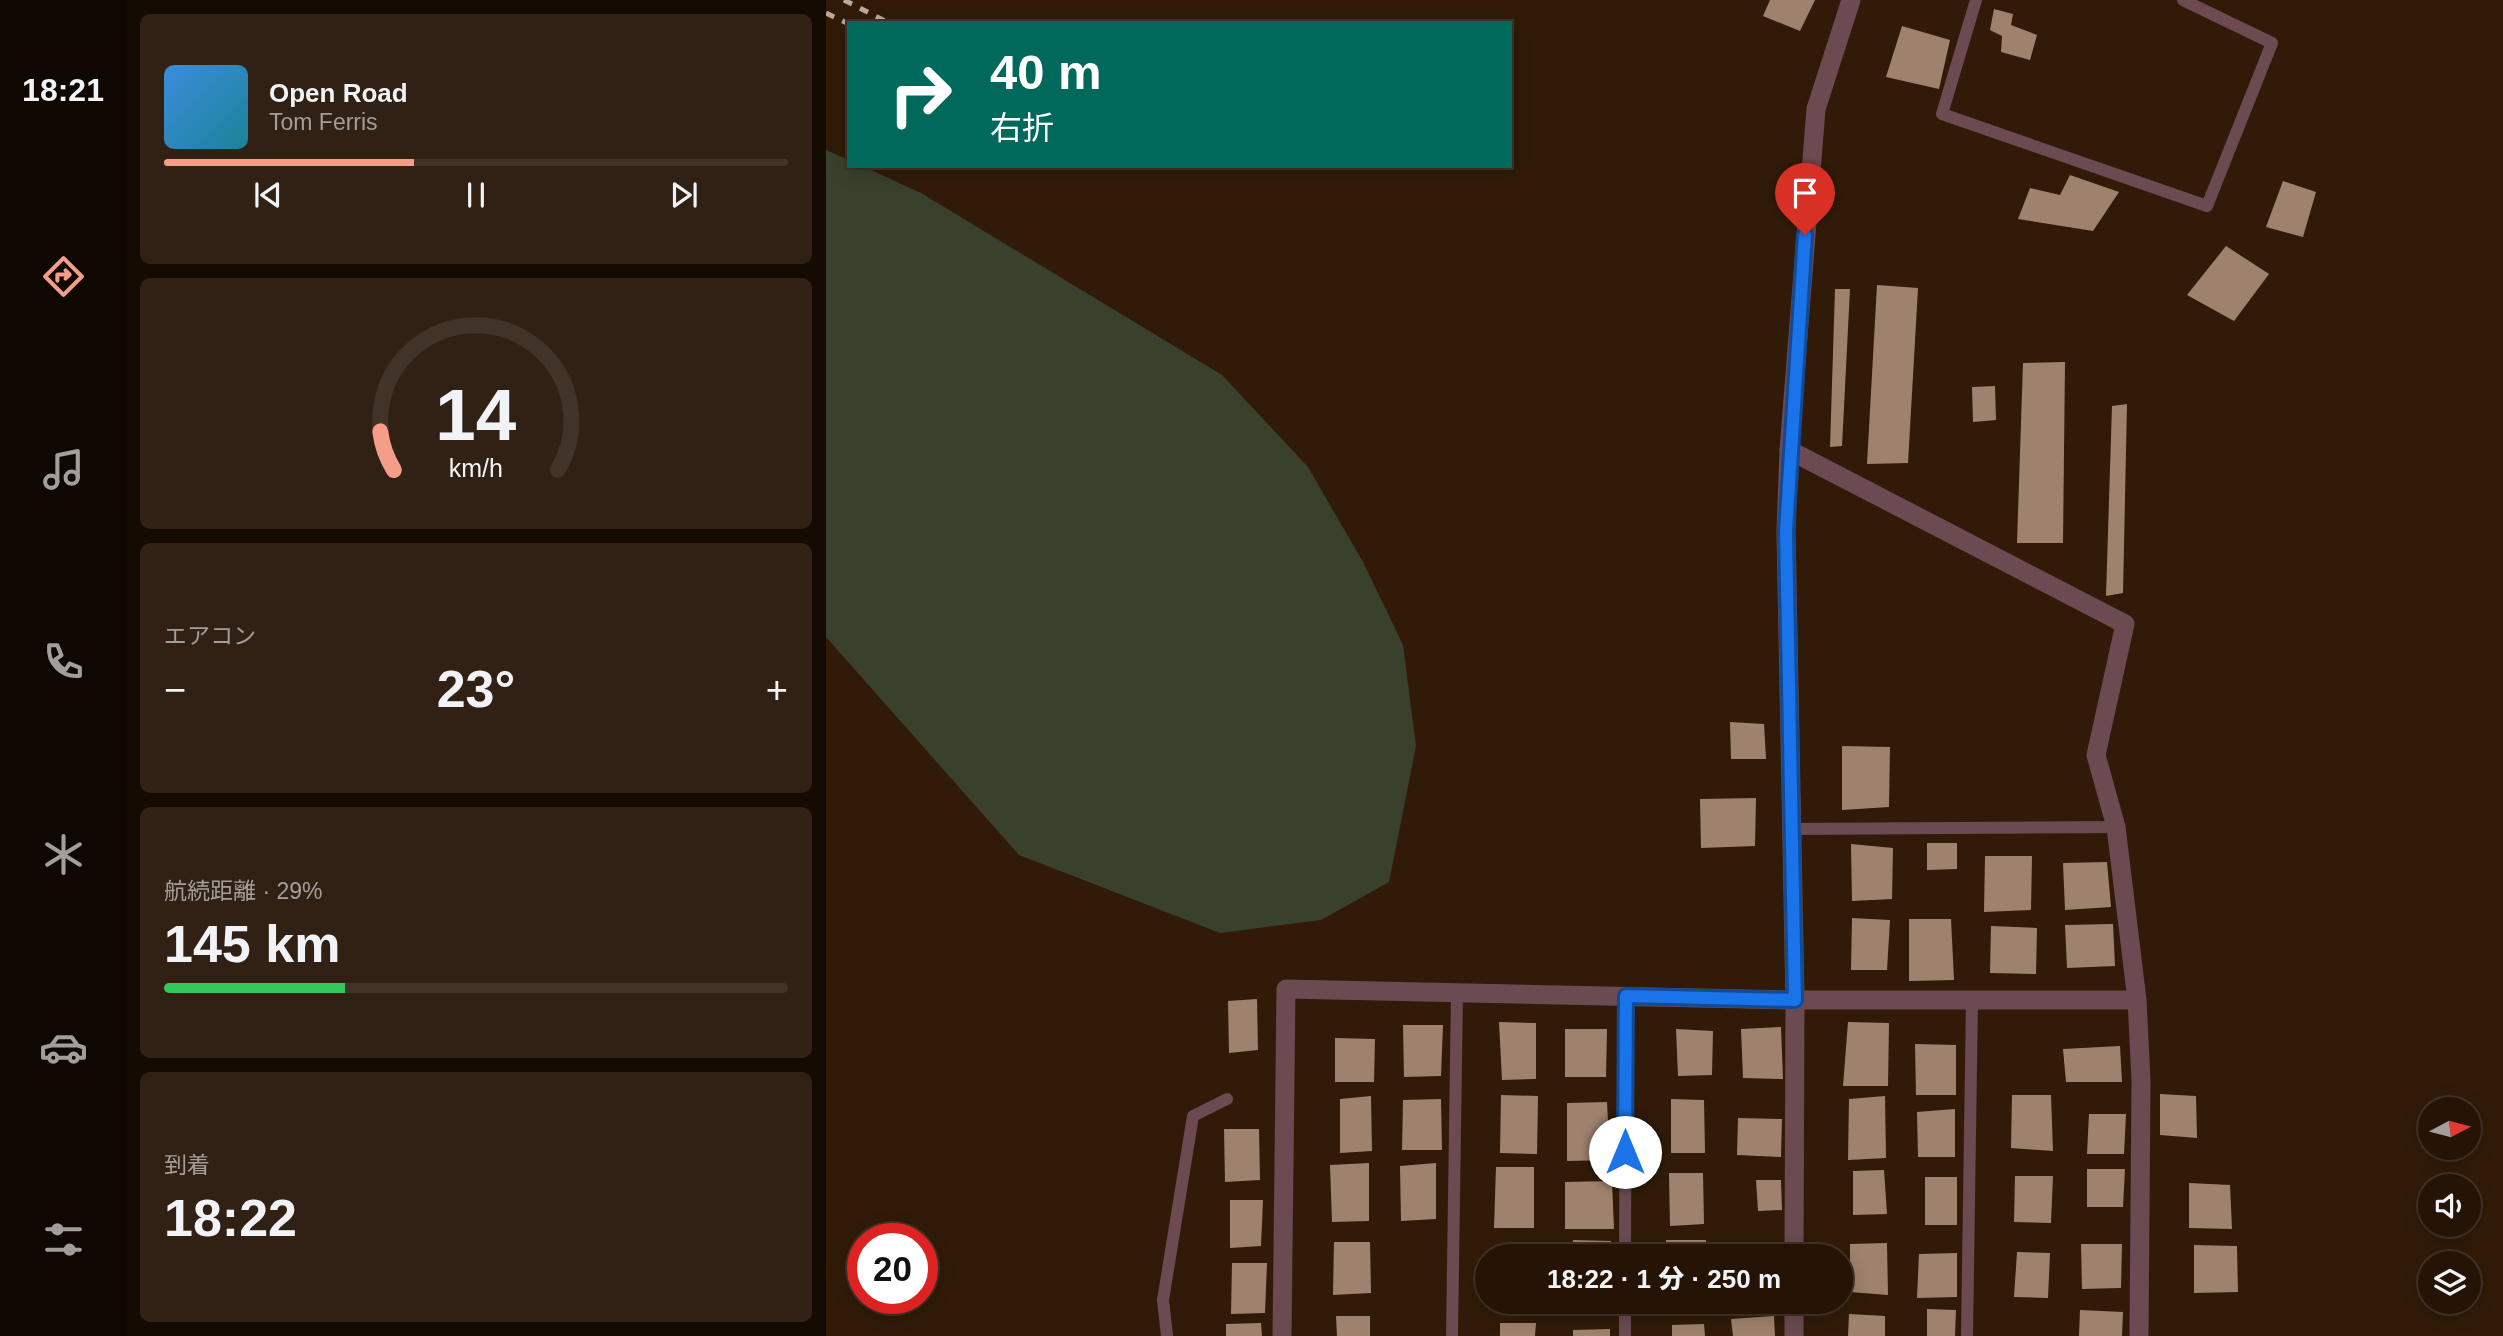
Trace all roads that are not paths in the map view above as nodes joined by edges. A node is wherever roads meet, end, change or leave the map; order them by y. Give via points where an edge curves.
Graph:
1 (1976, 0) edge
2 (2183, 0) edge
3 (1848, 2) edge
4 (1789, 450) junction
5 (2116, 827) junction
6 (1792, 829) junction
7 (1457, 992) junction
8 (1626, 996) junction
9 (1972, 999) junction
10 (1795, 1000) junction
11 (2137, 1000) junction
12 (1227, 1099) dead end
13 (1625, 1244) edge
14 (1794, 1244) edge
15 (1625, 1314) edge
16 (1794, 1314) edge
17 (1167, 1336) edge
18 (1282, 1336) edge
19 (1452, 1336) edge
20 (1625, 1336) edge
21 (1794, 1336) edge
22 (1967, 1336) edge
23 (2139, 1336) edge

1 - 2 lane via 1942,114 2207,206 2273,43
3 - 4 street via 1816,109
4 - 5 street via 2124,624 2096,755
4 - 6 street via 1786,531
5 - 6 lane
5 - 11 street
6 - 10 street
7 - 8 street
7 - 18 street via 1286,989
7 - 19 lane
8 - 10 street
8 - 13 lane
9 - 10 street
9 - 11 street
9 - 22 lane
10 - 14 street
11 - 23 street via 2141,1080
12 - 17 lane via 1193,1116 1163,1300
15 - 20 lane
16 - 21 street

